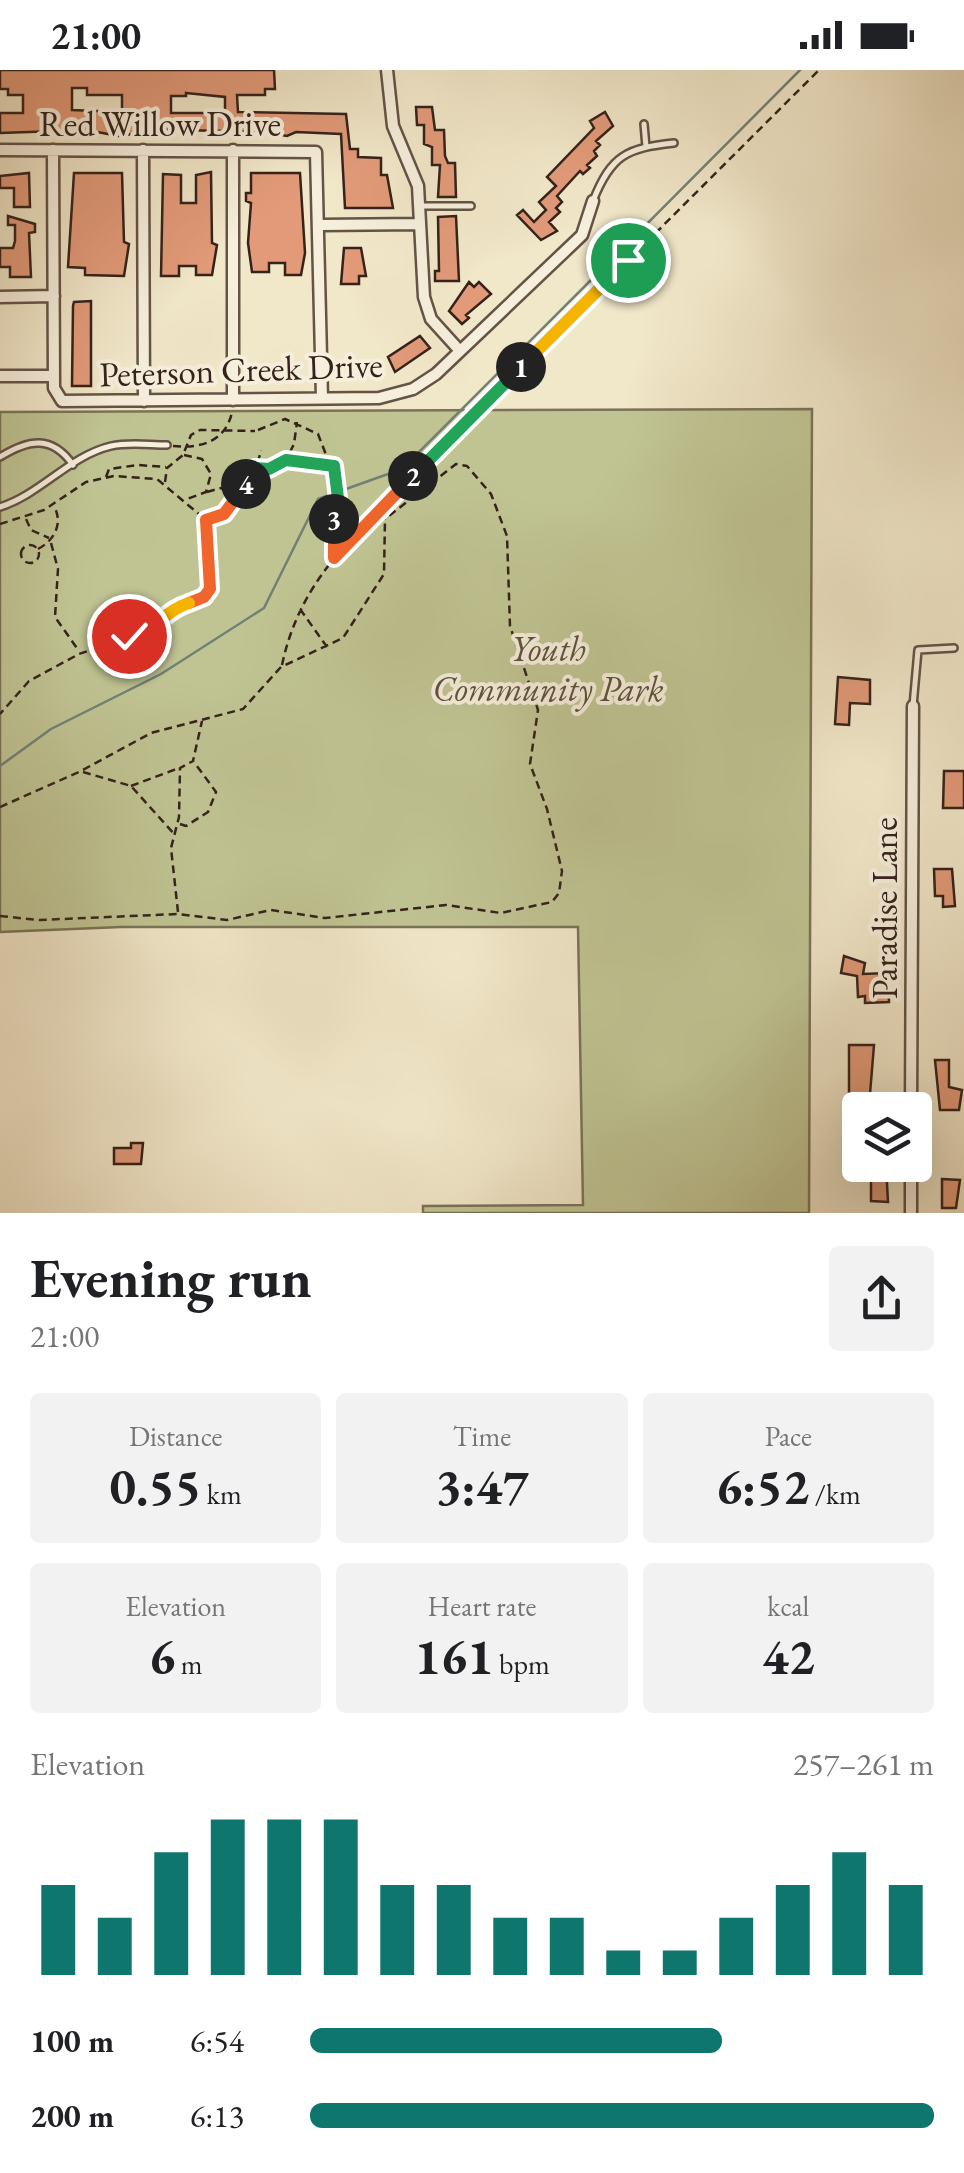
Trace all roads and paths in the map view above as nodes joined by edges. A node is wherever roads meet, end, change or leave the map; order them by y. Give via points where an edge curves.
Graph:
1 (387, 70) edge
2 (819, 70) edge
3 (644, 124) dead end
4 (674, 144) dead end
5 (646, 146) junction
6 (0, 150) edge
7 (52, 150) junction
8 (143, 150) junction
9 (233, 150) junction
10 (593, 201) joint
11 (418, 206) junction
12 (470, 206) dead end
13 (321, 224) junction
14 (419, 224) junction
15 (0, 296) edge
16 (54, 296) junction
17 (460, 352) junction
18 (0, 376) edge
19 (54, 376) junction
20 (322, 398) junction
21 (233, 400) junction
22 (144, 401) junction
23 (296, 421) junction
24 (225, 430) junction
25 (167, 445) joint
26 (183, 447) junction
27 (261, 450) dead end
28 (183, 455) junction
29 (0, 456) edge
30 (286, 460) junction
31 (72, 465) junction
32 (334, 466) junction
33 (168, 468) junction
34 (255, 468) junction
35 (106, 477) junction
36 (165, 483) junction
37 (206, 492) junction
38 (236, 499) junction
39 (185, 500) junction
40 (53, 505) junction
41 (0, 507) edge
42 (378, 514) junction
43 (26, 517) junction
44 (386, 519) junction
45 (206, 520) junction
46 (0, 524) edge
47 (51, 540) junction
48 (38, 549) junction
49 (22, 558) junction
50 (334, 558) junction
51 (14, 562) dead end
52 (299, 608) junction
53 (327, 647) junction
54 (954, 648) dead end
55 (80, 654) junction
56 (281, 667) junction
57 (912, 706) joint
58 (0, 714) edge
59 (202, 722) junction
60 (193, 761) junction
61 (180, 768) junction
62 (81, 772) junction
63 (131, 786) junction
64 (0, 807) edge
65 (178, 823) junction
66 (175, 834) junction
67 (178, 914) junction
68 (0, 916) edge
69 (911, 1092) edge
70 (911, 1182) edge
71 (911, 1213) edge

1 - 11 street via 392,126 415,172
2 - 42 path
3 - 5 lane
4 - 5 lane
5 - 10 lane, Peterson Creek Drive via 624,152
6 - 7 street, Red Willow Drive
7 - 8 street, Red Willow Drive
7 - 16 street
8 - 9 street, Red Willow Drive
8 - 22 street
9 - 13 street, Red Willow Drive via 318,155
9 - 21 street
10 - 17 street, Peterson Creek Drive via 582,234
11 - 12 lane
11 - 14 street
13 - 14 street
13 - 20 street
14 - 17 street via 428,310
15 - 16 street
16 - 19 street
17 - 20 street, Peterson Creek Drive via 413,389 379,398
18 - 19 street
19 - 22 street, Peterson Creek Drive via 62,401
20 - 21 street, Peterson Creek Drive
21 - 22 street, Peterson Creek Drive
21 - 24 path
23 - 24 path via 277,420 257,431
23 - 30 path
23 - 32 path via 318,434
24 - 26 path
24 - 26 path via 200,430
25 - 26 path
25 - 31 lane via 113,446
26 - 28 path
27 - 34 path
28 - 33 path
28 - 37 path via 208,465
29 - 31 lane via 45,442
30 - 32 path
30 - 34 path
31 - 41 lane via 24,500
32 - 50 path
33 - 35 path via 124,466
33 - 36 path
34 - 38 path
35 - 36 path via 146,476
35 - 40 path
36 - 39 path
37 - 38 path via 220,488
37 - 39 path
38 - 45 path via 224,514
39 - 45 path
40 - 43 path
40 - 47 path via 59,518
42 - 44 path
42 - 50 path
43 - 46 path
43 - 47 path via 32,530
44 - 53 path via 384,574 343,638
44 - 67 path via 456,464 477,475 502,517 510,626 538,710 530,764 554,834 559,893 545,907 501,913 446,905 325,918 271,910 227,920
45 - 55 path via 210,585 204,597 172,610 143,633
47 - 48 path
47 - 55 path via 58,569 55,617
48 - 49 path via 25,547
48 - 49 path via 34,561
49 - 51 path
50 - 52 path
52 - 53 path
52 - 56 path
53 - 56 path
54 - 57 lane via 918,650
55 - 58 path via 20,687
56 - 59 path via 243,709
57 - 69 street, Paradise Lane
59 - 60 path
59 - 62 path via 151,733
60 - 61 path
60 - 65 path via 216,792 208,812 186,826
61 - 63 path
61 - 65 path
62 - 63 path
62 - 64 path
63 - 66 path
65 - 66 path
66 - 67 path
67 - 68 path
70 - 71 street

